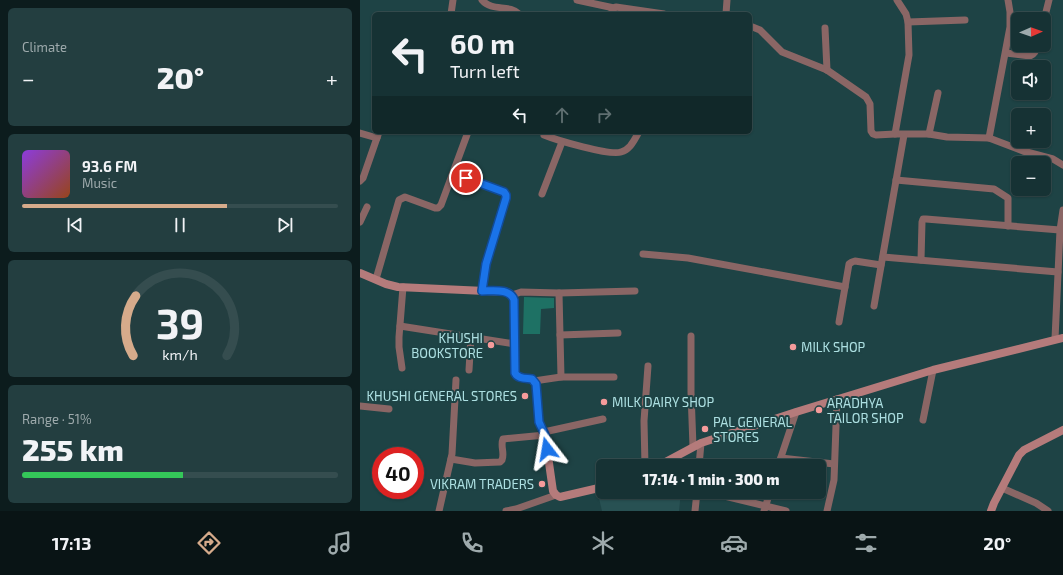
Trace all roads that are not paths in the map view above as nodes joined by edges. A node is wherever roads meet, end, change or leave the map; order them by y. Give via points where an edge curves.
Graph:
1 (453, 0) edge
2 (482, 0) edge
3 (577, 0) edge
4 (727, 0) edge
5 (898, 0) edge
6 (1008, 0) edge
7 (1049, 0) edge
8 (613, 11) edge
9 (451, 12) edge
10 (517, 12) edge
11 (630, 12) edge
12 (726, 12) edge
13 (1046, 12) edge
14 (965, 20) dead end
15 (908, 22) junction
16 (752, 27) edge
17 (825, 28) dead end
18 (1036, 52) edge
19 (1006, 53) junction
20 (827, 70) junction
21 (938, 93) dead end
22 (360, 133) edge
23 (467, 134) edge
24 (544, 134) dead end
25 (638, 134) edge
26 (895, 134) junction
27 (929, 134) junction
28 (378, 135) edge
29 (904, 135) junction
30 (989, 138) junction
31 (562, 142) junction
32 (1063, 165) edge
33 (453, 174) junction
34 (896, 180) junction
35 (360, 181) edge
36 (542, 194) dead end
37 (367, 207) dead end
38 (1063, 210) edge
39 (360, 222) edge
40 (1008, 226) junction
41 (1060, 230) junction
42 (643, 254) dead end
43 (883, 257) junction
44 (921, 260) junction
45 (881, 265) junction
46 (1058, 272) junction
47 (360, 273) edge
48 (376, 279) junction
49 (403, 287) junction
50 (845, 287) junction
51 (482, 291) junction
52 (635, 291) dead end
53 (559, 293) junction
54 (512, 295) junction
55 (874, 306) dead end
56 (839, 322) dead end
57 (400, 326) junction
58 (618, 333) dead end
59 (560, 335) junction
60 (691, 336) dead end
61 (471, 337) junction
62 (1059, 339) edge
63 (514, 344) junction
64 (648, 366) dead end
65 (402, 368) dead end
66 (469, 370) dead end
67 (933, 370) junction
68 (561, 377) junction
69 (614, 377) dead end
70 (456, 380) dead end
71 (534, 381) junction
72 (837, 399) junction
73 (360, 406) edge
74 (389, 409) dead end
75 (796, 412) junction
76 (603, 419) dead end
77 (922, 420) dead end
78 (1063, 430) edge
79 (545, 433) junction
80 (697, 445) junction
81 (781, 458) joint
82 (451, 459) junction
83 (645, 459) edge
84 (671, 459) edge
85 (698, 459) edge
86 (834, 464) junction
87 (1002, 488) junction
88 (596, 489) edge
89 (556, 496) junction
90 (696, 499) edge
91 (733, 499) edge
92 (765, 508) edge
93 (439, 511) edge
94 (506, 511) edge
95 (695, 511) edge
96 (786, 511) edge
97 (827, 511) edge
98 (991, 511) edge
99 (1048, 511) edge

1 - 9 street
2 - 10 street via 490,7
3 - 8 street
4 - 12 street
5 - 15 street
6 - 19 street via 1011,20
7 - 13 street
8 - 11 street
14 - 15 street
15 - 26 street via 909,55
16 - 20 street via 760,30 782,52
17 - 20 street
18 - 19 street via 1030,56
19 - 30 street
20 - 26 street via 869,100 873,134
21 - 27 street
22 - 28 street
23 - 33 street
24 - 31 street
25 - 31 street via 628,149 618,153
26 - 29 street
27 - 29 street
27 - 30 street
28 - 35 street
29 - 34 street
30 - 32 street via 1022,151 1053,159
31 - 36 street
33 - 48 street via 438,208 405,197 399,200
33 - 51 street via 504,192 506,195 486,264
34 - 40 street via 994,189 1008,198
34 - 43 street
37 - 39 street
38 - 41 street
40 - 41 street
40 - 44 street via 923,219
41 - 46 street
42 - 50 street via 688,258
43 - 44 street
43 - 45 street
44 - 46 street
45 - 50 street via 852,262
45 - 55 street
46 - 62 street
47 - 48 street
48 - 49 street
49 - 51 street
49 - 57 street
50 - 56 street
51 - 54 street via 507,292
52 - 53 street
53 - 54 street via 521,292
53 - 59 street
54 - 63 street
57 - 61 street
57 - 65 street via 398,347
58 - 59 street
59 - 68 street
60 - 80 street via 691,392
61 - 63 street
61 - 66 street
62 - 67 street
63 - 71 street via 515,373 520,378
64 - 83 street via 644,421
67 - 72 street
67 - 77 street
68 - 69 street
68 - 71 street
70 - 82 street
71 - 79 street via 539,422
72 - 75 street
72 - 86 street
73 - 74 street
75 - 80 street
75 - 81 street
76 - 79 street
78 - 87 street via 1024,450
79 - 82 street via 503,439 504,457 500,462 475,463
79 - 89 street via 553,491
80 - 84 street
80 - 85 street
81 - 86 street
82 - 93 street
86 - 97 street via 834,480
87 - 98 street
87 - 99 street
88 - 89 street
89 - 94 street
90 - 95 street
91 - 92 street
92 - 96 street

